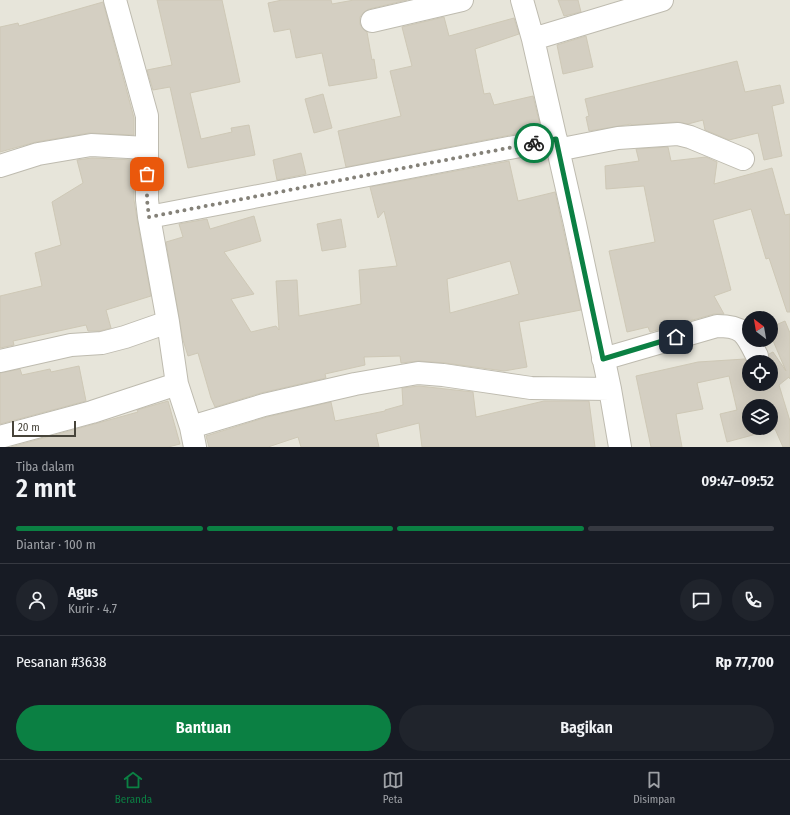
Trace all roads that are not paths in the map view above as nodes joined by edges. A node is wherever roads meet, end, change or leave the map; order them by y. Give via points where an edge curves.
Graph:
1 (114, 0) edge
2 (462, 0) edge
3 (522, 0) edge
4 (662, 0) edge
5 (372, 21) dead end
6 (533, 39) junction
7 (556, 145) junction
8 (146, 148) junction
9 (743, 159) dead end
10 (0, 166) edge
11 (149, 217) junction
12 (168, 322) junction
13 (756, 355) edge
14 (603, 359) junction
15 (0, 361) edge
16 (177, 384) junction
17 (610, 389) junction
18 (0, 437) edge
19 (193, 437) edge
20 (620, 447) edge

1 - 8 street via 147,116
2 - 5 street
3 - 6 street
4 - 6 street
6 - 7 street
7 - 9 street via 678,134
7 - 11 street
7 - 14 street
8 - 10 street via 91,145 38,154
8 - 11 street
11 - 12 street
12 - 15 street via 102,343 71,344
12 - 16 street
13 - 14 street via 740,330 730,326 717,326
14 - 17 street
16 - 18 street via 92,412
16 - 19 street
17 - 19 street via 531,388 418,373 272,403
17 - 20 street

